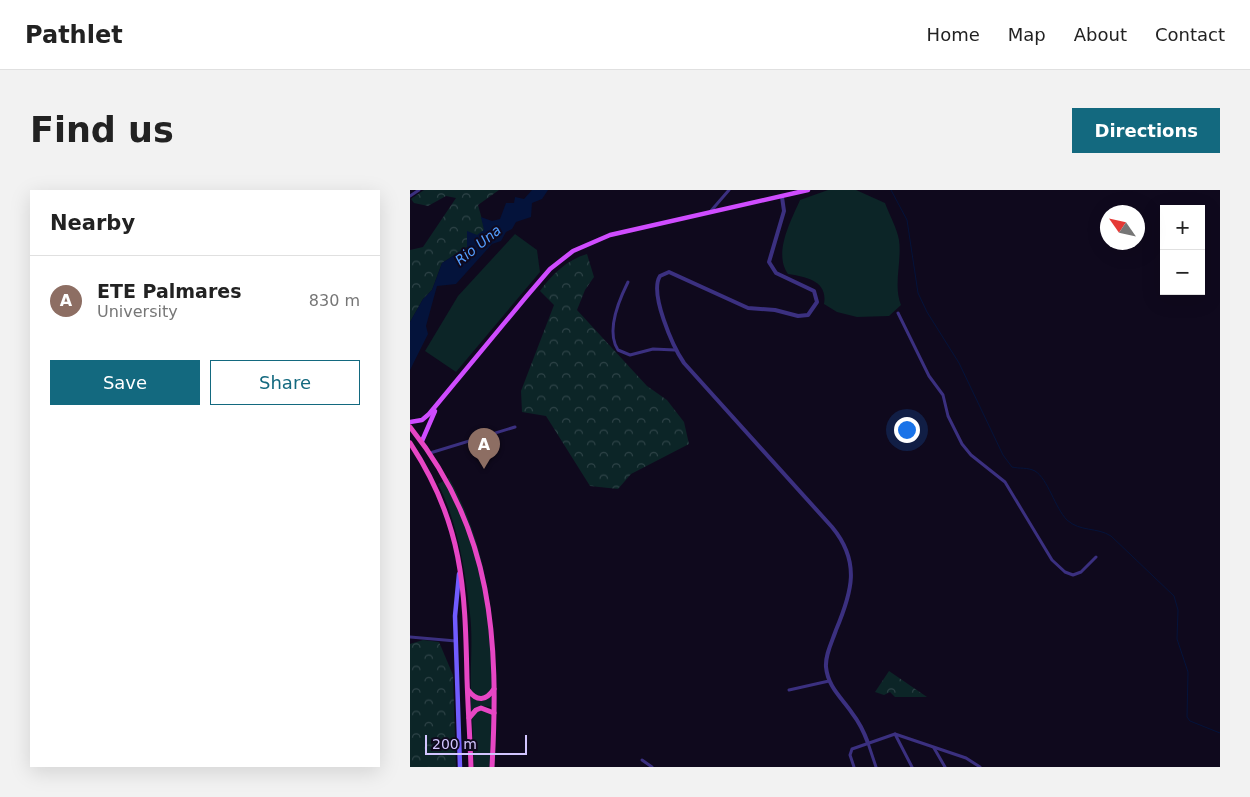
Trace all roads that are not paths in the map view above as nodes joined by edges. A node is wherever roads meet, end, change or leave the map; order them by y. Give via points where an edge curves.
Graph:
1 (419, 190) edge
2 (729, 190) edge
3 (808, 190) edge
4 (410, 196) edge
5 (782, 197) junction
6 (710, 212) junction
7 (628, 282) dead end
8 (898, 314) dead end
9 (675, 350) junction
10 (441, 401) junction
11 (410, 422) edge
12 (410, 426) edge
13 (515, 427) dead end
14 (422, 441) junction
15 (410, 443) edge
16 (430, 453) junction
17 (1096, 557) dead end
18 (460, 563) junction
19 (410, 637) edge
20 (456, 641) junction
21 (830, 681) junction
22 (494, 689) junction
23 (468, 690) junction
24 (789, 690) dead end
25 (494, 713) junction
26 (469, 718) junction
27 (895, 734) junction
28 (868, 743) junction
29 (934, 748) junction
30 (642, 760) dead end
31 (460, 767) edge
32 (471, 767) edge
33 (492, 767) edge
34 (652, 767) edge
35 (854, 767) edge
36 (876, 767) edge
37 (912, 767) edge
38 (945, 767) edge
39 (980, 767) edge

1 - 4 street
2 - 6 street
3 - 5 main road
5 - 6 main road
5 - 9 street via 784,211 770,265 776,273 811,288 816,296 815,307 803,316 755,310 666,272 656,284
6 - 10 main road via 610,235 561,260 526,297
7 - 9 street via 614,328 614,342 618,350 630,355 652,349
8 - 17 street via 928,376 943,395 948,416 962,444 1005,482 1052,560 1073,575 1081,572
9 - 21 street via 832,527 845,548 851,565 851,589 827,657
10 - 11 main road via 422,420
10 - 14 main road
12 - 14 highway
13 - 16 street
14 - 16 highway
15 - 18 highway via 442,502
16 - 22 highway via 456,500 479,558 486,586
18 - 20 main road
18 - 23 highway
19 - 20 street
20 - 31 main road
21 - 24 street
21 - 28 street via 859,722
22 - 23 highway via 481,699
22 - 25 highway
23 - 26 highway
25 - 26 highway via 481,708
25 - 33 highway
26 - 32 highway
27 - 28 street
27 - 29 street
27 - 37 street
28 - 35 street via 850,751
28 - 36 street
29 - 38 street
29 - 39 street via 966,758
30 - 34 street

